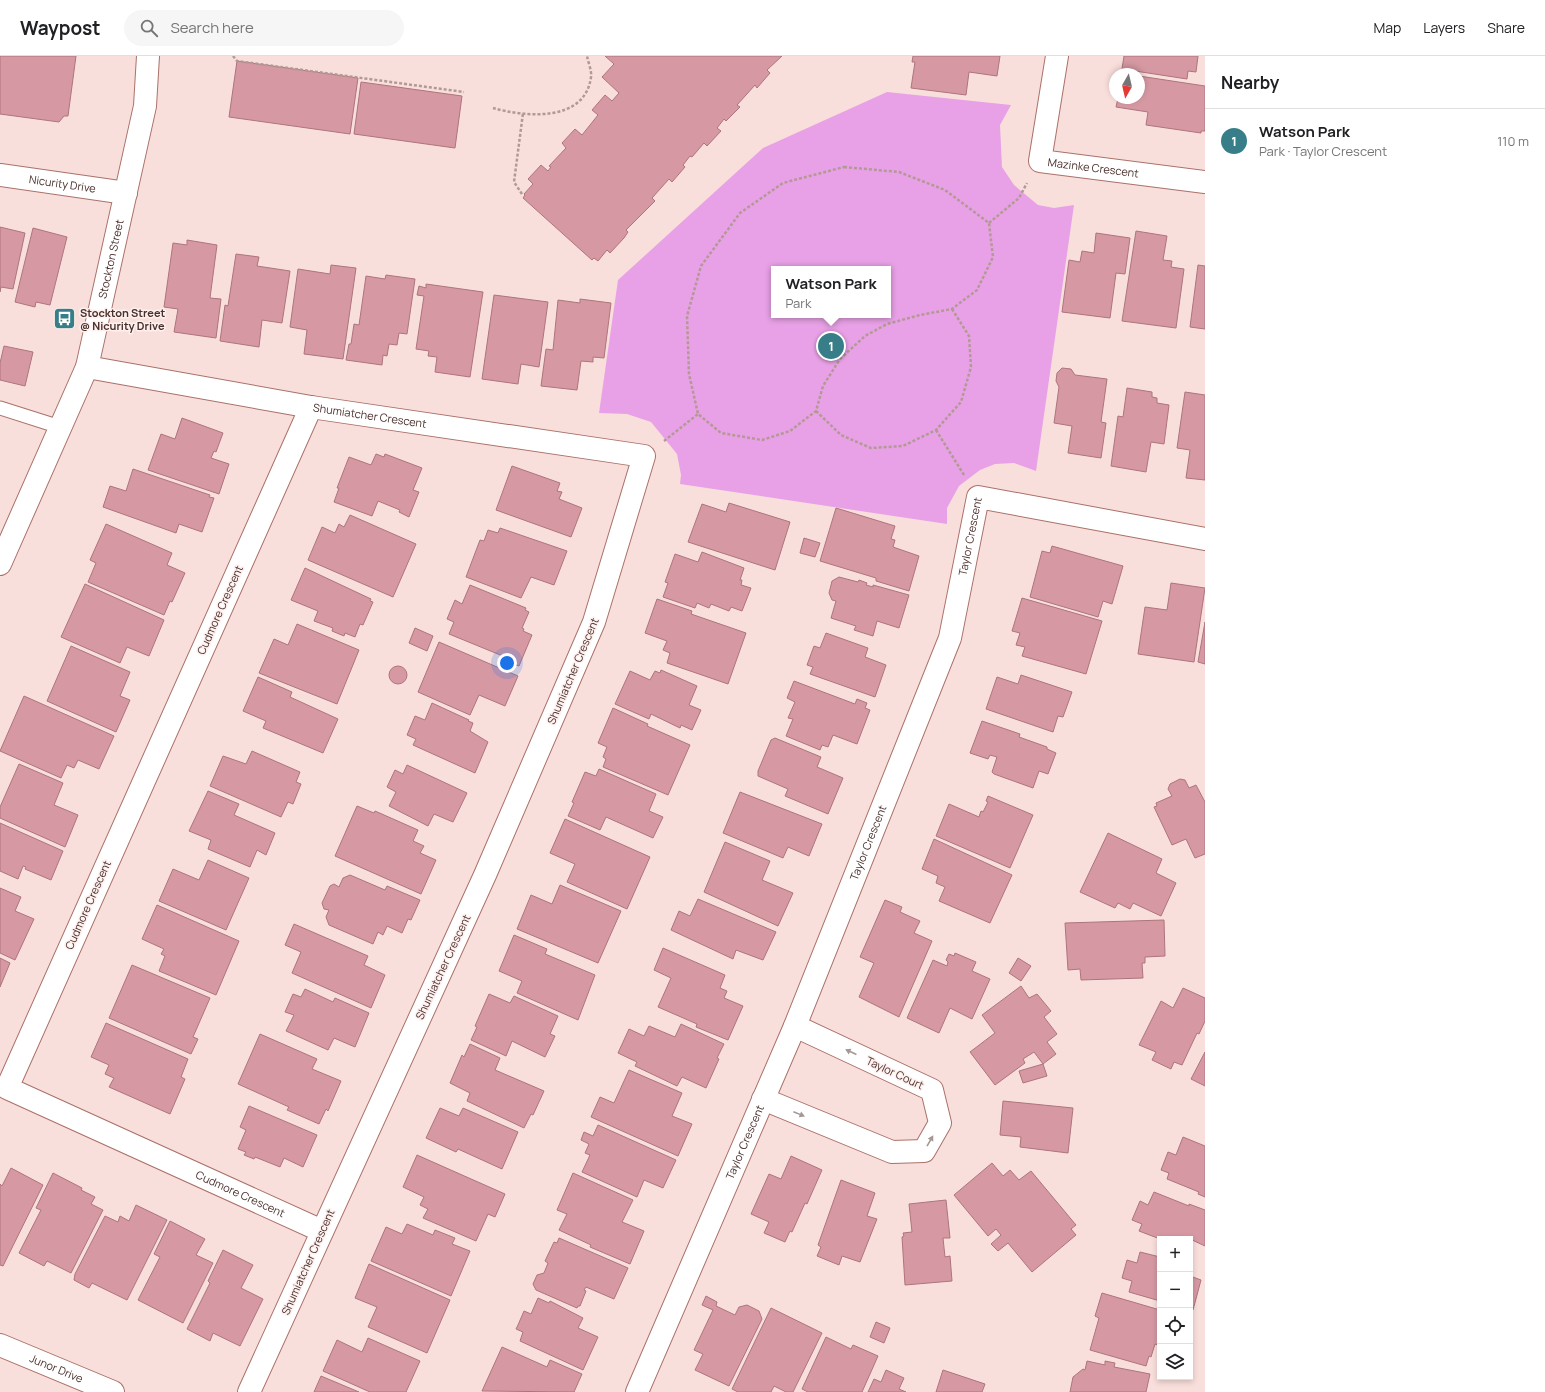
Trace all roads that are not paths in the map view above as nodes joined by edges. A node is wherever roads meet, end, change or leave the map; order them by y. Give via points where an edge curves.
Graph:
1 (148, 56) edge
2 (1057, 56) edge
3 (0, 175) edge
4 (1205, 182) edge
5 (126, 192) junction
6 (87, 367) junction
7 (311, 407) junction
8 (0, 408) edge
9 (60, 427) junction
10 (1205, 539) edge
11 (0, 564) edge
12 (795, 1026) junction
13 (763, 1099) junction
14 (322, 1231) junction
15 (0, 1345) edge
16 (113, 1392) edge
17 (249, 1392) edge
18 (637, 1392) edge

1 - 5 street, Stockton Street via 145,106
2 - 4 street, Mazinke Crescent via 1040,161
3 - 5 street, Nicurity Drive
5 - 6 street, Stockton Street
6 - 7 street, Shumiatcher Crescent
6 - 9 street, Stockton Street
7 - 14 street, Cudmore Crescent via 7,1088
7 - 14 street, Shumiatcher Crescent via 644,456 594,622 485,875
8 - 9 lane
9 - 11 street, Stockton Street
10 - 12 street, Taylor Crescent via 978,496 950,638
12 - 13 street, Taylor Crescent
13 -> 12 street, Taylor Court via 892,1152 924,1151 940,1123 932,1090
13 - 18 street, Taylor Crescent
14 - 17 street, Shumiatcher Crescent
15 - 16 street, Junor Drive

